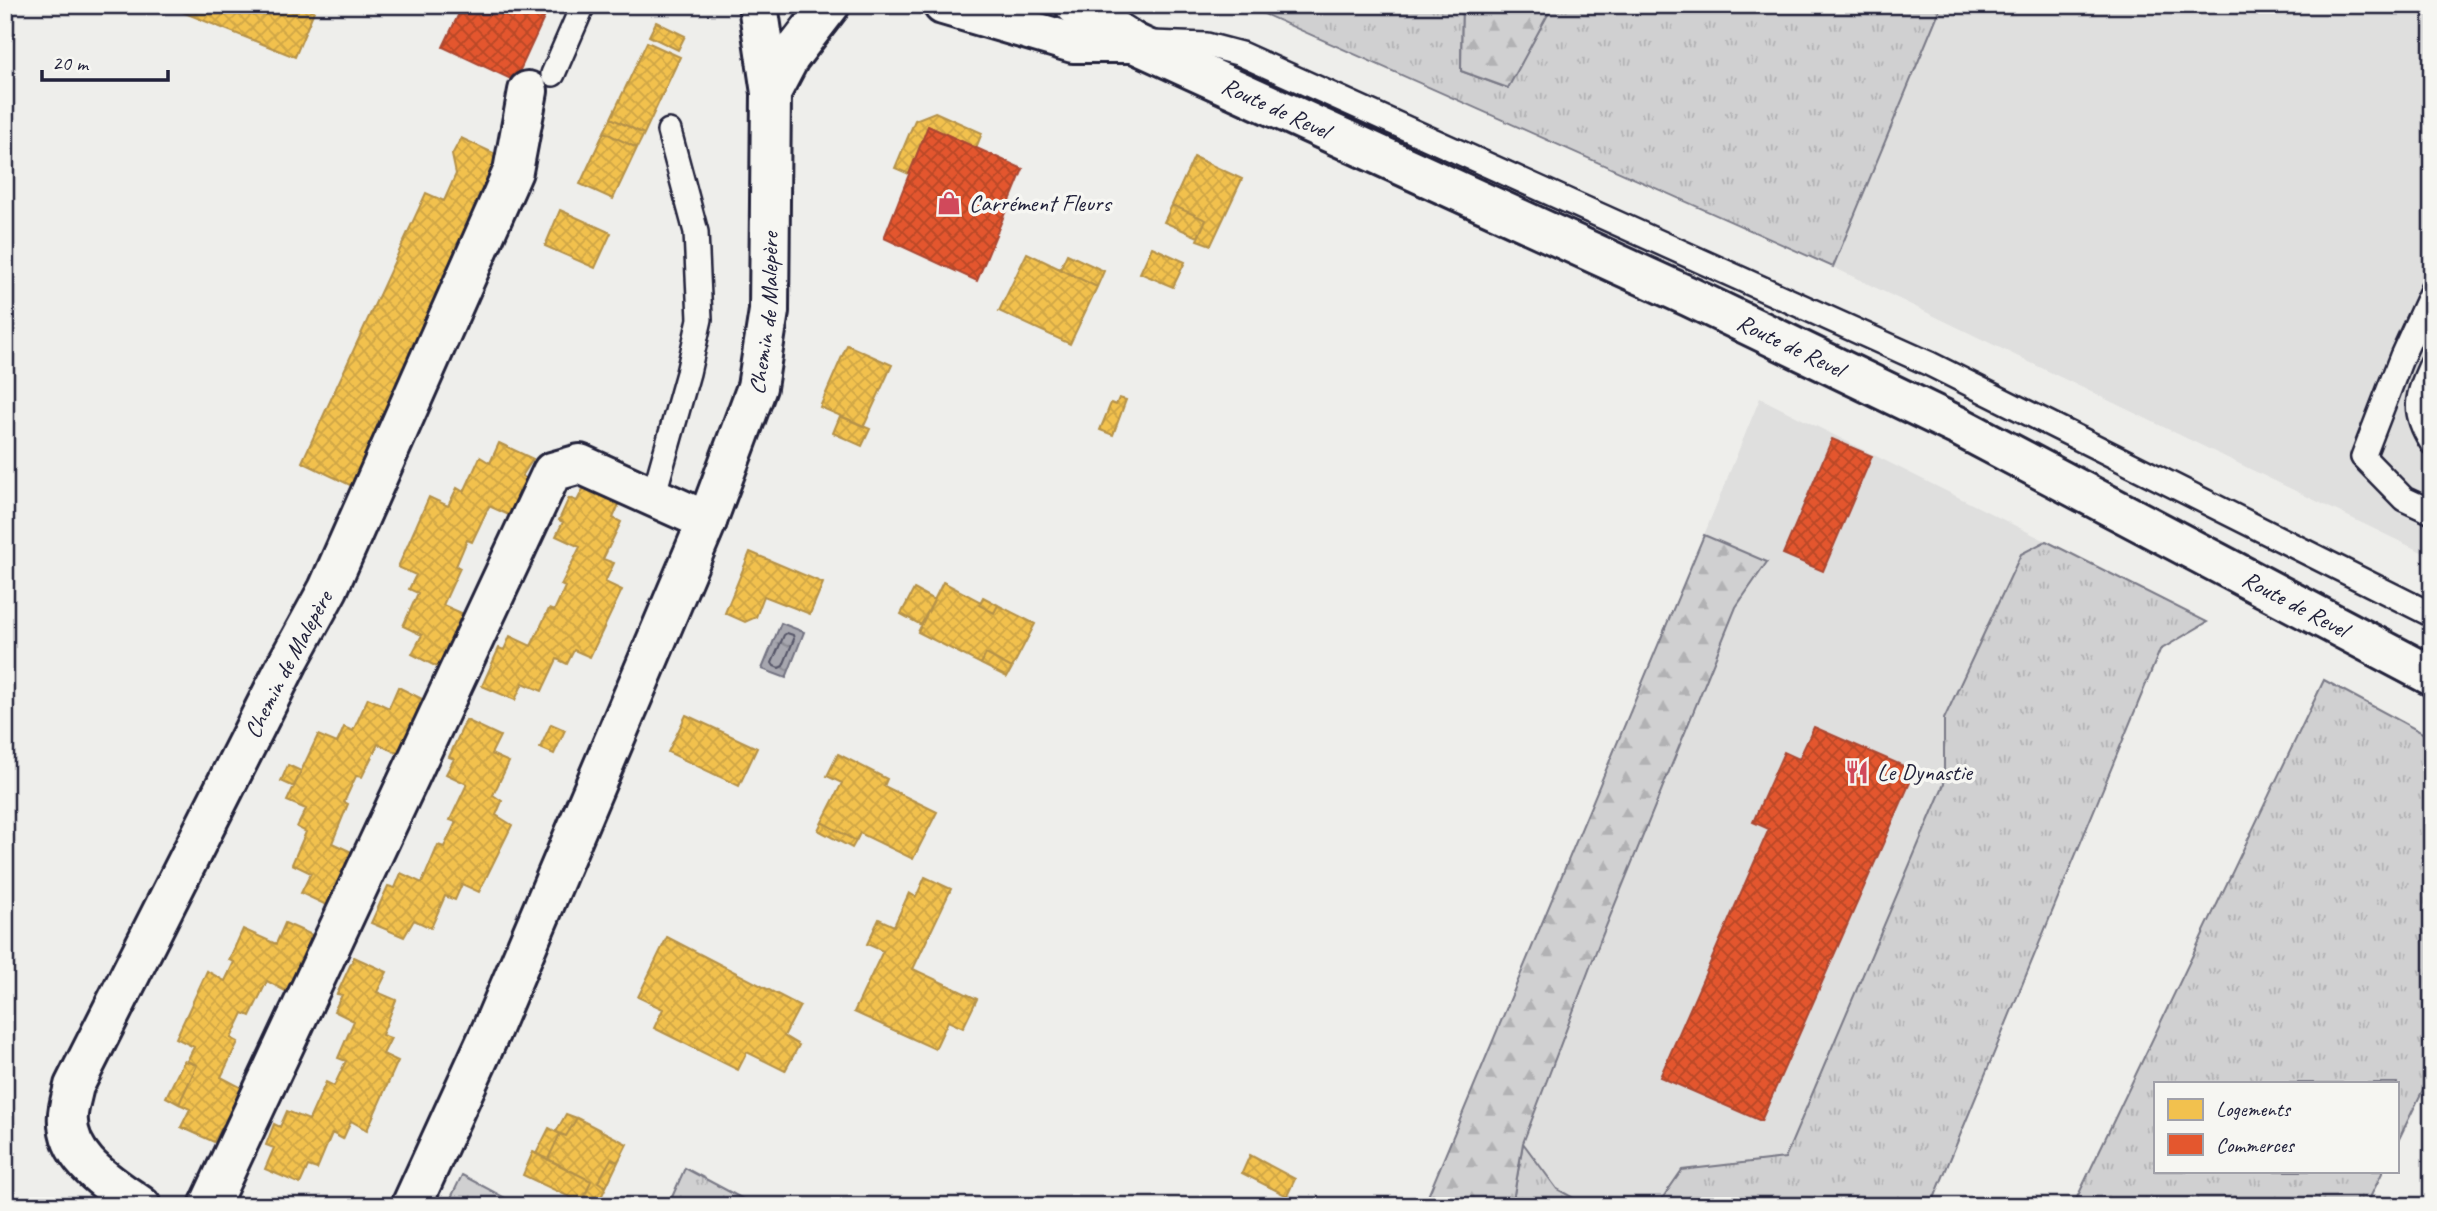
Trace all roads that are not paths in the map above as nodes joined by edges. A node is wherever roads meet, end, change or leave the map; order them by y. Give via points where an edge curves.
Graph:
1 (583, 5) edge
2 (758, 5) edge
3 (830, 5) edge
4 (943, 5) edge
5 (1075, 5) edge
6 (1134, 43) junction
7 (540, 83) joint
8 (771, 93) junction
9 (669, 131) dead end
10 (2429, 296) edge
11 (2432, 325) edge
12 (2432, 363) edge
13 (2432, 443) edge
14 (653, 497) junction
15 (2432, 512) edge
16 (707, 521) junction
17 (2432, 615) edge
18 (2432, 676) edge
19 (141, 1206) edge
20 (209, 1206) edge
21 (411, 1206) edge

1 - 7 lane
2 - 8 street, Chemin de Malepère
3 - 8 street, Chemin de Malepère via 790,57
4 - 6 street, Route de Revel via 1073,43
5 - 6 street, Route de Revel
6 - 17 lane, Route de Revel via 1207,45 1241,54 1930,364
6 - 18 street, Route de Revel via 1690,297 1938,416
7 - 19 street, Chemin de Malepère via 513,172 328,589 74,1086 68,1116 70,1135 81,1159
8 - 16 street, Chemin de Malepère via 769,311 757,387
9 - 14 lane via 696,232 700,319
10 - 11 lane
10 - 15 lane via 2363,457 2404,499
12 - 13 lane via 2417,398 2421,427
14 - 16 street
14 - 20 street via 580,464 552,471
16 - 21 street, Chemin de Malepère via 491,1031

